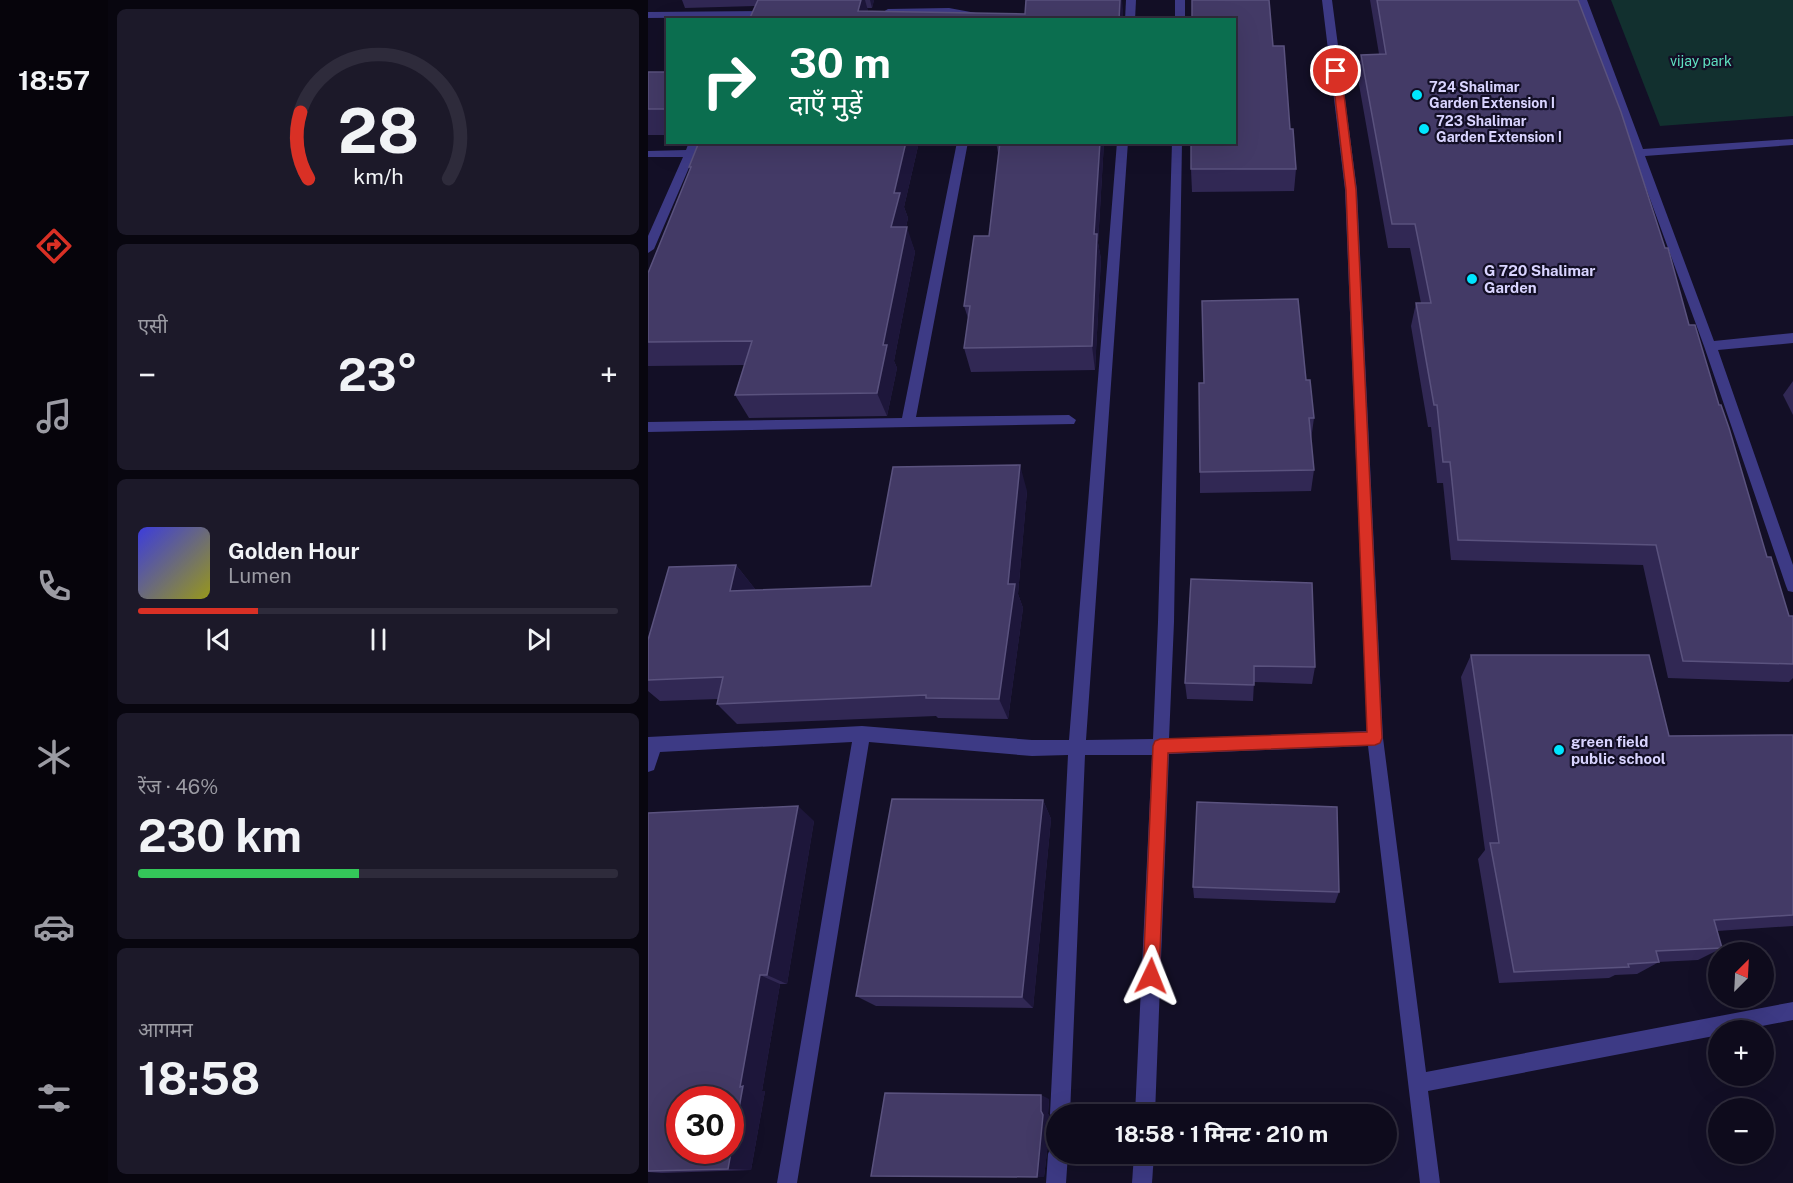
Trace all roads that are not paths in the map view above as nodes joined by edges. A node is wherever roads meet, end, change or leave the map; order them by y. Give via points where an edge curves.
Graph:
1 (1131, 0) edge
2 (1180, 0) edge
3 (1327, 0) edge
4 (1582, 0) edge
5 (878, 12) edge
6 (785, 13) edge
7 (648, 15) edge
8 (749, 17) edge
9 (978, 18) edge
10 (1130, 18) edge
11 (1180, 18) edge
12 (1793, 142) edge
13 (963, 144) edge
14 (1123, 144) edge
15 (1177, 144) edge
16 (692, 148) edge
17 (1639, 153) junction
18 (648, 154) edge
19 (648, 249) edge
20 (1793, 338) edge
21 (1710, 346) junction
22 (1069, 420) dead end
23 (908, 423) junction
24 (648, 427) edge
25 (1793, 586) edge
26 (862, 734) junction
27 (1375, 738) junction
28 (651, 745) edge
29 (1156, 746) junction
30 (1082, 747) junction
31 (648, 764) edge
32 (1793, 1011) edge
33 (1419, 1083) junction
34 (1061, 1104) edge
35 (1145, 1104) edge
36 (1057, 1164) edge
37 (1143, 1164) edge
38 (787, 1183) edge
39 (1056, 1183) edge
40 (1142, 1183) edge
41 (1430, 1183) edge

1 - 10 street
2 - 11 street
3 - 27 street via 1351,190
4 - 17 street
5 - 9 street via 959,12
6 - 8 street
7 - 8 street
12 - 17 street
13 - 23 street
14 - 30 street
15 - 29 street via 1166,622
16 - 18 street
16 - 19 street
17 - 21 street
20 - 21 street
21 - 25 street
22 - 23 street
23 - 24 street
26 - 28 street
26 - 30 street via 1032,748
26 - 38 street
27 - 29 street
27 - 33 street
28 - 31 street
29 - 30 street
29 - 35 street
30 - 34 street
32 - 33 street
33 - 41 street
36 - 39 street
37 - 40 street

